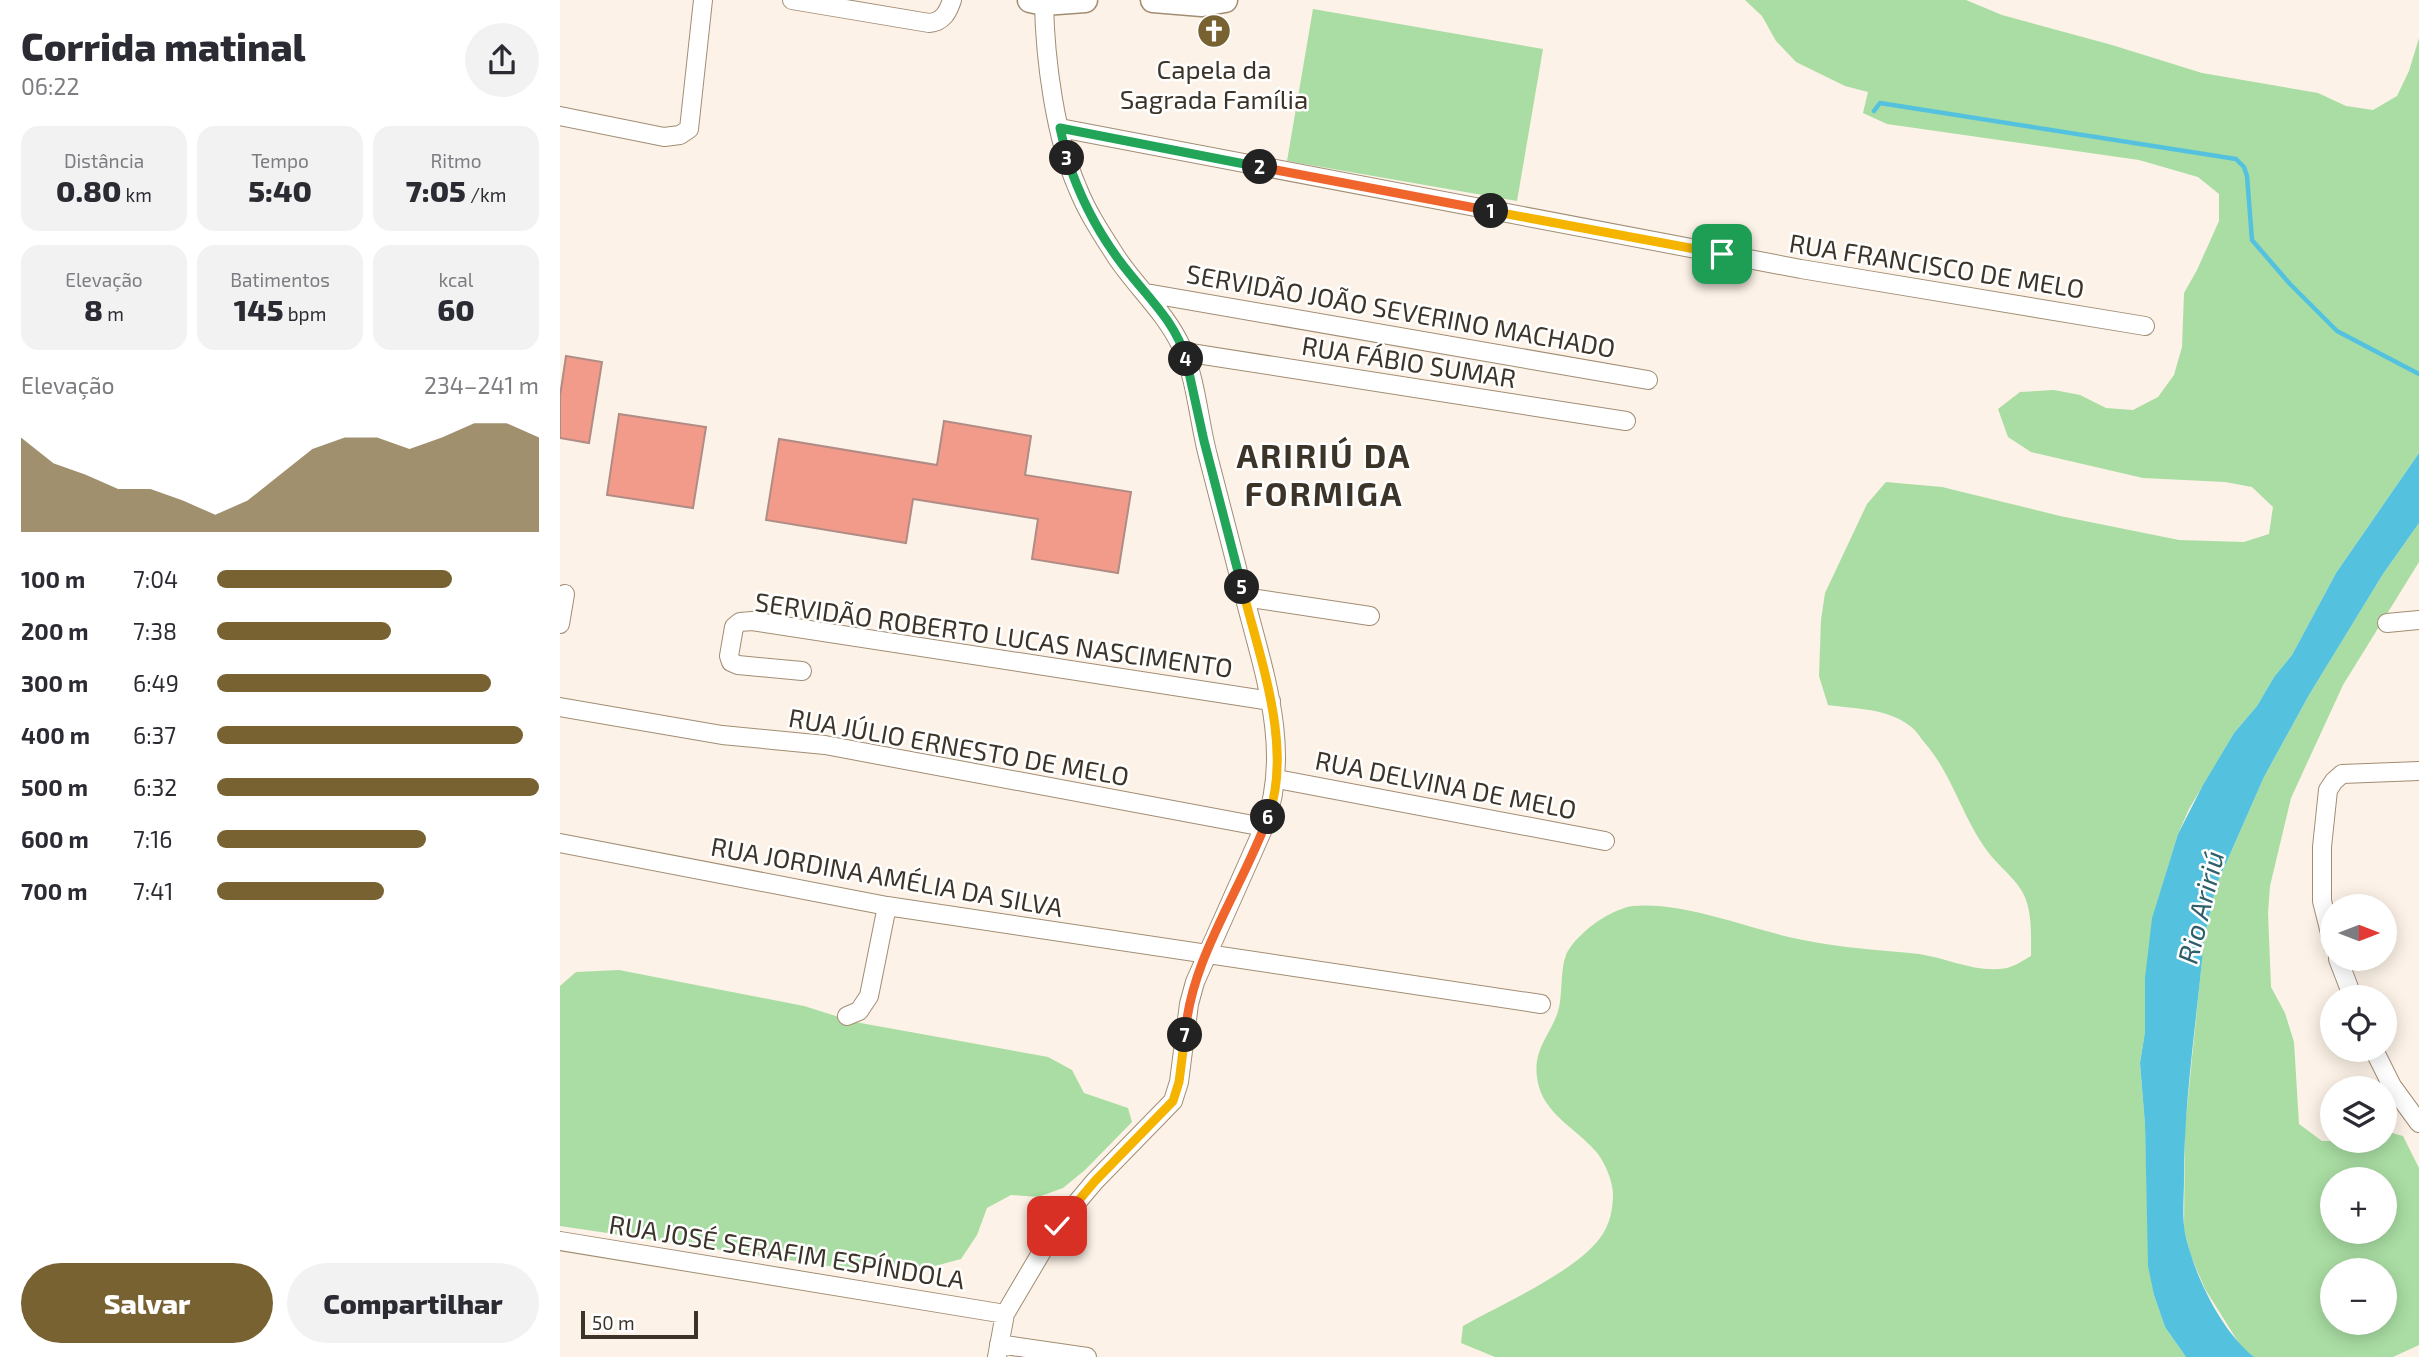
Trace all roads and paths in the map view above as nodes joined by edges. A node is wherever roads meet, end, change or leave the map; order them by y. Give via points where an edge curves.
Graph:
1 (703, 0) edge
2 (792, 0) edge
3 (952, 0) edge
4 (1085, 0) edge
5 (1153, 0) edge
6 (1037, 1) edge
7 (1209, 1) edge
8 (560, 116) edge
9 (1060, 128) junction
10 (1146, 293) junction
11 (2145, 326) dead end
12 (1184, 352) junction
13 (1647, 380) dead end
14 (1626, 421) dead end
15 (565, 594) dead end
16 (1244, 597) junction
17 (1370, 617) dead end
18 (2419, 620) edge
19 (2388, 623) dead end
20 (560, 624) edge
21 (802, 671) dead end
22 (1271, 701) junction
23 (560, 707) edge
24 (2419, 771) edge
25 (1277, 779) junction
26 (1265, 827) junction
27 (1605, 841) dead end
28 (560, 844) edge
29 (2322, 894) edge
30 (887, 906) junction
31 (1206, 955) junction
32 (1541, 1004) dead end
33 (847, 1016) dead end
34 (2380, 1062) edge
35 (2419, 1123) edge
36 (560, 1241) edge
37 (1005, 1314) junction
38 (998, 1350) edge
39 (1087, 1357) edge

1 - 8 street via 689,129 664,137
2 - 3 street via 937,23
4 - 6 street
5 - 7 street
6 - 9 street
9 - 10 street via 1085,206 1119,261
9 - 11 street, RUA FRANCISCO DE MELO via 1788,267
10 - 12 street via 1167,319
10 - 13 street, SERVIDÃO JOÃO SEVERINO MACHADO
12 - 14 street, RUA FÁBIO SUMAR
12 - 16 street
15 - 20 street
16 - 17 street
16 - 22 street
18 - 19 street
21 - 22 street, SERVIDÃO ROBERTO LUCAS NASCIMENTO via 731,662 734,627 752,621
22 - 25 street
23 - 26 street, RUA JÚLIO ERNESTO DE MELO via 722,735 825,744
24 - 29 street via 2342,774 2334,781 2328,790
25 - 26 street
25 - 27 street, RUA DELVINA DE MELO
26 - 31 street
28 - 30 street, RUA JORDINA AMÉLIA DA SILVA
30 - 31 street, RUA JORDINA AMÉLIA DA SILVA
30 - 33 street via 869,996 859,1011
31 - 32 street, RUA JORDINA AMÉLIA DA SILVA
31 - 37 street via 1189,1004 1173,1101 1057,1226
34 - 35 street
36 - 37 street, RUA JOSÉ SERAFIM ESPÍNDOLA
37 - 38 street
38 - 39 street

